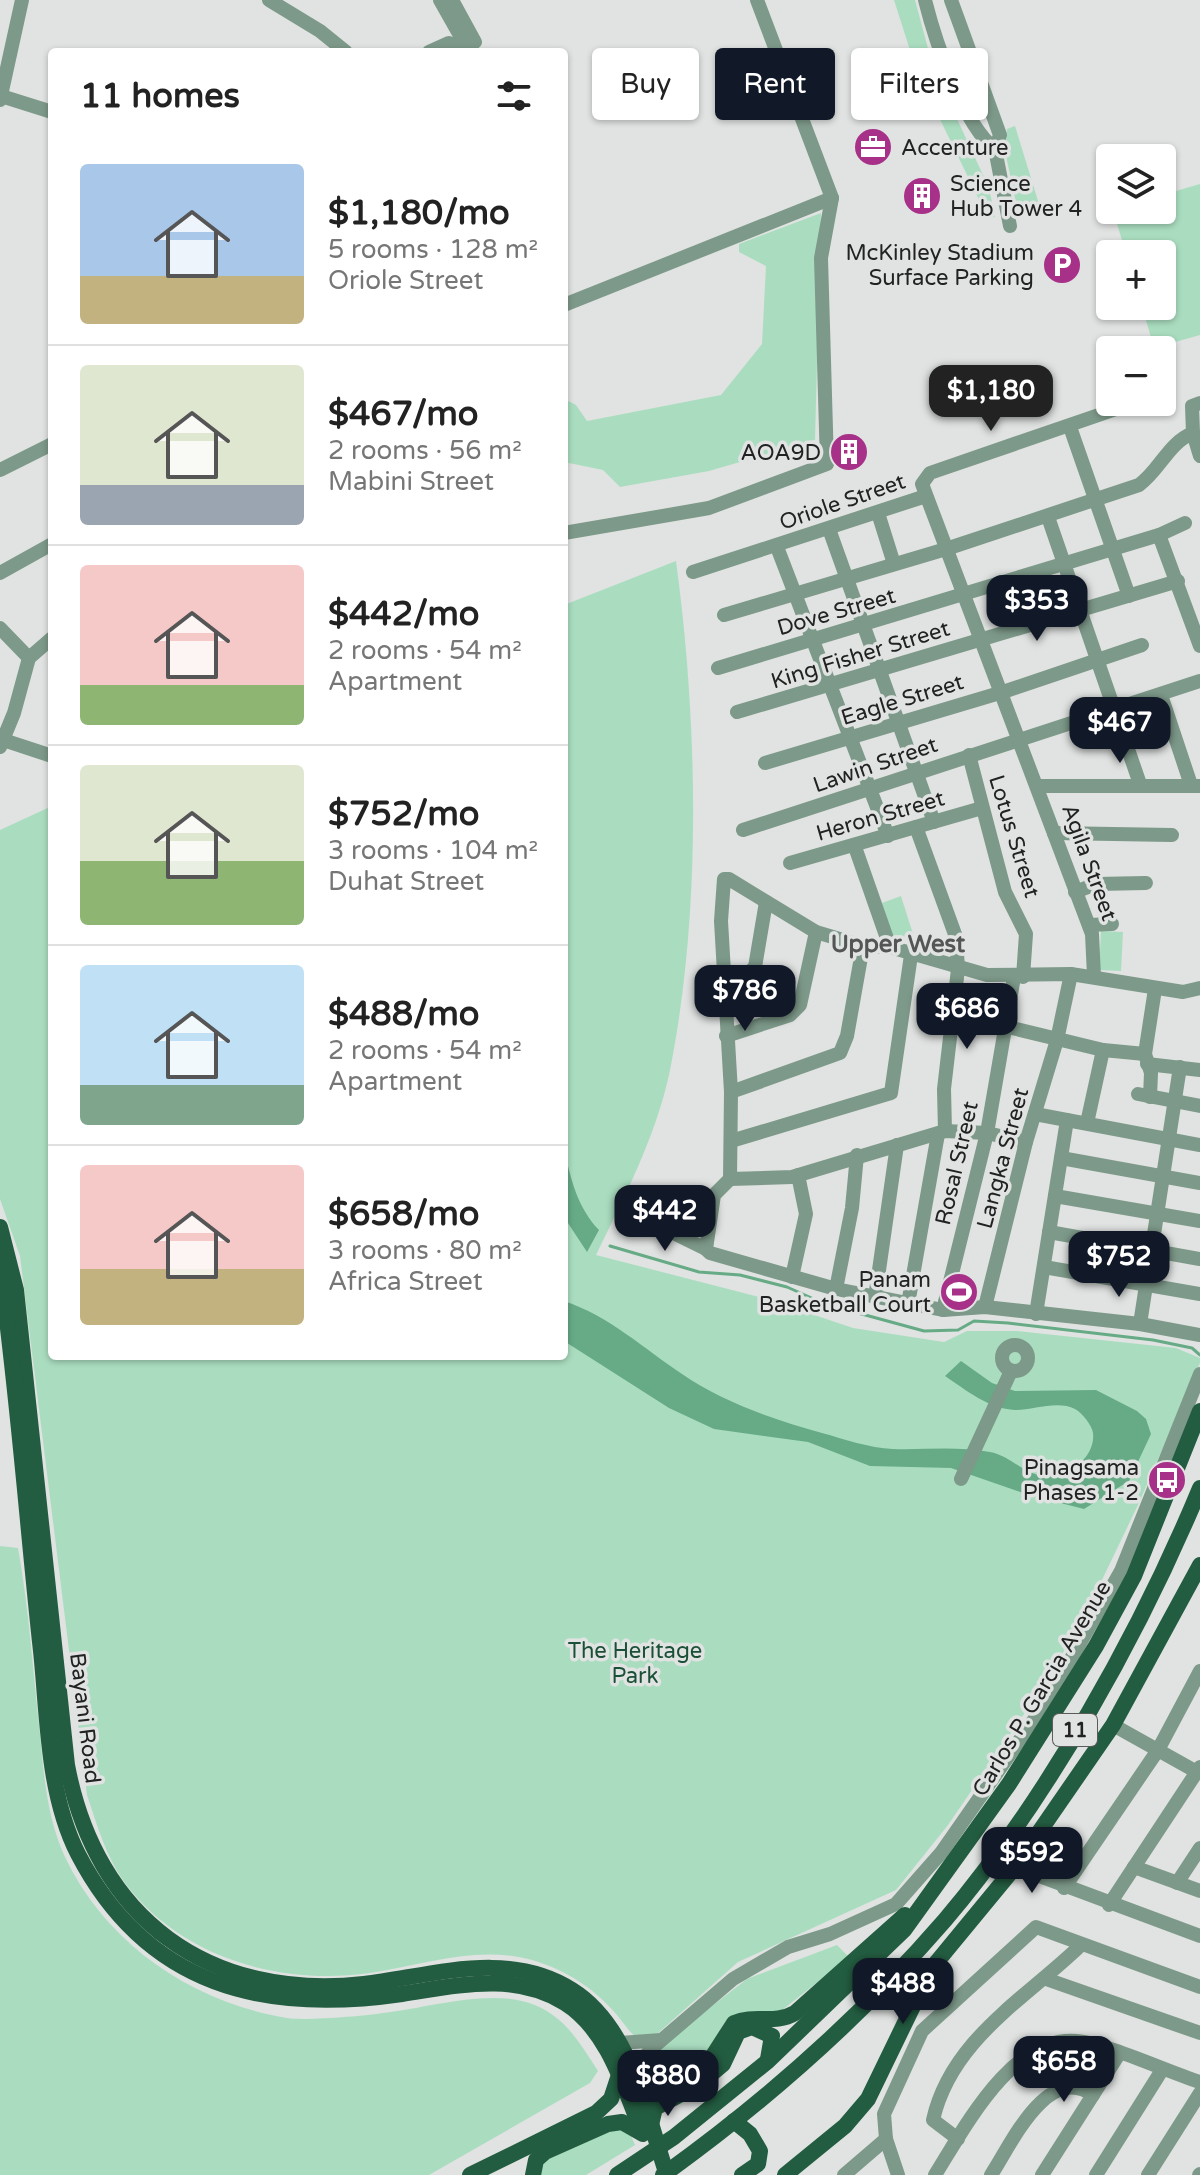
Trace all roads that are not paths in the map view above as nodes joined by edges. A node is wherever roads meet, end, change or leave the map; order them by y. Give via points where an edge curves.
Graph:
1 (22, 0) edge
2 (269, 0) edge
3 (440, 0) edge
4 (452, 0) edge
5 (757, 0) edge
6 (925, 0) edge
7 (951, 0) edge
8 (341, 48) edge
9 (438, 48) edge
10 (470, 48) edge
11 (1, 98) edge
12 (48, 111) edge
13 (995, 149) junction
14 (832, 198) junction
15 (1010, 226) dead end
16 (568, 303) edge
17 (1197, 403) edge
18 (1098, 416) edge
19 (1070, 427) junction
20 (1193, 433) junction
21 (48, 446) edge
22 (1200, 456) edge
23 (0, 470) edge
24 (926, 496) junction
25 (1097, 501) junction
26 (878, 513) junction
27 (1048, 517) junction
28 (1185, 523) dead end
29 (829, 529) junction
30 (568, 532) edge
31 (1159, 535) junction
32 (48, 546) edge
33 (777, 547) junction
34 (1113, 548) junction
35 (946, 549) junction
36 (1064, 562) junction
37 (894, 564) junction
38 (693, 572) dead end
39 (0, 573) edge
40 (846, 578) junction
41 (1178, 581) junction
42 (795, 592) junction
43 (965, 595) junction
44 (1129, 596) junction
45 (1080, 611) junction
46 (724, 615) dead end
47 (863, 627) junction
48 (0, 628) edge
49 (813, 640) junction
50 (983, 640) junction
51 (48, 641) edge
52 (1142, 645) dead end
53 (1200, 646) edge
54 (29, 658) junction
55 (1097, 660) junction
56 (718, 668) dead end
57 (879, 671) junction
58 (1200, 681) edge
59 (831, 686) junction
60 (1003, 692) junction
61 (1161, 695) junction
62 (1114, 709) junction
63 (7, 711) edge
64 (737, 712) dead end
65 (898, 724) junction
66 (850, 738) junction
67 (1020, 738) junction
68 (1, 742) edge
69 (48, 755) edge
70 (969, 755) junction
71 (765, 763) dead end
72 (916, 772) junction
73 (1140, 784) junction
74 (1039, 786) junction
75 (1195, 786) edge
76 (870, 790) junction
77 (982, 808) junction
78 (934, 822) junction
79 (916, 827) junction
80 (743, 830) dead end
81 (1054, 833) junction
82 (1172, 835) dead end
83 (888, 836) junction
84 (855, 847) junction
85 (790, 863) dead end
86 (1146, 883) dead end
87 (1075, 892) junction
88 (766, 902) junction
89 (1112, 924) dead end
90 (1089, 925) junction
91 (816, 932) junction
92 (863, 946) junction
93 (890, 947) junction
94 (911, 955) junction
95 (958, 969) junction
96 (1071, 974) junction
97 (1094, 976) junction
98 (1019, 977) junction
99 (723, 979) junction
100 (1200, 988) edge
101 (1155, 989) junction
102 (1008, 1027) junction
103 (726, 1036) junction
104 (1057, 1040) junction
105 (1103, 1050) junction
106 (1146, 1059) junction
107 (1180, 1067) junction
108 (1200, 1070) edge
109 (731, 1092) junction
110 (1175, 1101) junction
111 (1200, 1106) edge
112 (1035, 1114) junction
113 (1067, 1120) junction
114 (1087, 1123) junction
115 (942, 1133) junction
116 (987, 1133) junction
117 (1169, 1139) junction
118 (731, 1141) junction
119 (1026, 1142) junction
120 (897, 1145) junction
121 (1200, 1145) edge
122 (857, 1155) junction
123 (1061, 1158) junction
124 (798, 1175) junction
125 (1163, 1175) junction
126 (730, 1179) junction
127 (1200, 1183) edge
128 (1055, 1196) junction
129 (1157, 1213) junction
130 (643, 1218) dead end
131 (1200, 1221) edge
132 (0, 1227) edge
133 (1049, 1232) junction
134 (1151, 1249) junction
135 (708, 1251) junction
136 (1200, 1259) edge
137 (0, 1266) edge
138 (1044, 1267) junction
139 (792, 1277) junction
140 (1146, 1284) junction
141 (836, 1289) junction
142 (10, 1291) junction
143 (1200, 1294) edge
144 (875, 1298) junction
145 (908, 1304) junction
146 (985, 1307) junction
147 (943, 1310) junction
148 (1036, 1314) junction
149 (1140, 1324) junction
150 (1200, 1335) edge
151 (1010, 1373) dead end
152 (1200, 1374) edge
153 (1200, 1411) edge
154 (961, 1479) dead end
155 (1200, 1488) edge
156 (1199, 1572) edge
157 (1200, 1671) edge
158 (1116, 1726) junction
159 (1158, 1750) junction
160 (1199, 1770) edge
161 (1200, 1848) edge
162 (1015, 1867) junction
163 (1134, 1867) junction
164 (939, 1883) junction
165 (1177, 1883) junction
166 (1064, 1888) junction
167 (1200, 1891) edge
168 (1109, 1905) junction
169 (1200, 1936) edge
170 (1081, 1945) junction
171 (917, 1952) junction
172 (881, 1954) junction
173 (898, 1971) junction
174 (1046, 1979) junction
175 (1200, 1987) edge
176 (283, 1992) junction
177 (1200, 2033) edge
178 (662, 2040) junction
179 (620, 2043) junction
180 (1119, 2054) junction
181 (768, 2061) junction
182 (1162, 2070) junction
183 (628, 2076) junction
184 (1200, 2082) edge
185 (1200, 2093) edge
186 (1093, 2095) junction
187 (734, 2121) junction
188 (647, 2132) junction
189 (886, 2139) junction
190 (958, 2139) junction
191 (639, 2161) junction
192 (847, 2174) edge
193 (470, 2175) edge
194 (533, 2175) edge
195 (607, 2175) edge
196 (617, 2175) edge
197 (656, 2175) edge
198 (665, 2175) edge
199 (742, 2175) edge
200 (771, 2175) edge
201 (785, 2175) edge
202 (898, 2175) edge
203 (935, 2175) edge
204 (991, 2175) edge
205 (1042, 2175) edge
206 (1096, 2175) edge
207 (1148, 2175) edge

1 - 11 street
2 - 8 street
3 - 10 street
4 - 10 street
5 - 14 street
6 - 13 street via 966,107 982,140
7 - 13 street via 1000,135
9 - 10 street via 449,43
11 - 12 street
13 - 15 street
14 - 16 street
14 - 30 street via 821,258 827,464 709,508
17 - 20 street
18 - 19 street, Oriole Street
19 - 24 street, Oriole Street via 930,473 922,484
19 - 25 street
20 - 22 street
20 - 25 street via 1177,442 1149,477
21 - 23 street
24 - 26 street, Oriole Street
24 - 35 street, Agila Street
25 - 27 street
25 - 34 street
26 - 29 street, Oriole Street
26 - 37 street
27 - 35 street
27 - 36 street
28 - 31 street, Dove Street
29 - 33 street, Oriole Street
29 - 40 street
31 - 34 street, Dove Street
31 - 41 street
32 - 39 street
33 - 38 street, Oriole Street
33 - 42 street
34 - 36 street, Dove Street
34 - 44 street
35 - 37 street
35 - 43 street, Agila Street
36 - 43 street, Dove Street
36 - 45 street
37 - 40 street
40 - 42 street
40 - 47 street
41 - 44 street, King Fisher Street
41 - 53 street
42 - 46 street
42 - 49 street
43 - 47 street, Dove Street
43 - 50 street, Agila Street
44 - 45 street, King Fisher Street
45 - 50 street, King Fisher Street
45 - 55 street
47 - 49 street, Dove Street
47 - 57 street
48 - 54 street
49 - 56 street, Dove Street
49 - 59 street
50 - 57 street, King Fisher Street
50 - 60 street, Agila Street
51 - 54 street
52 - 55 street, Eagle Street
54 - 63 street
55 - 60 street, Eagle Street
55 - 62 street
57 - 59 street, King Fisher Street
57 - 65 street
58 - 61 street, Lawin Street
59 - 64 street, King Fisher Street
59 - 66 street
60 - 65 street, Eagle Street
60 - 67 street, Agila Street
61 - 62 street, Lawin Street
61 - 75 street
62 - 67 street, Lawin Street
62 - 73 street
63 - 68 street
65 - 66 street, Eagle Street
65 - 72 street
66 - 71 street, Eagle Street
66 - 76 street
67 - 70 street, Lawin Street
67 - 74 street, Agila Street
68 - 69 street
70 - 72 street, Lawin Street
70 - 77 street, Lotus Street
72 - 76 street, Lawin Street
72 - 78 street
73 - 74 street
73 - 75 street
74 - 81 street, Agila Street
76 - 80 street, Lawin Street
76 - 83 street
77 - 78 street, Heron Street
77 - 98 street, Lotus Street via 1005,892 1026,934
78 - 79 street, Heron Street
79 - 83 street, Heron Street
79 - 95 street via 956,937
81 - 82 street
81 - 87 street, Agila Street
83 - 84 street, Heron Street
84 - 85 street, Heron Street
84 - 93 street
86 - 87 street via 1096,884
87 - 90 street, Agila Street
88 - 91 street
88 - 99 street via 755,967
88 - 99 street via 724,879
89 - 90 street
90 - 97 street, Agila Street via 1096,954
91 - 92 street
91 - 103 street via 800,1005 790,1015
92 - 93 street
92 - 109 street via 840,1053
93 - 94 street
94 - 95 street
94 - 118 street via 891,1093
95 - 98 street
95 - 115 street
96 - 97 street
96 - 98 street
96 - 104 street, Langka Street
97 - 101 street
98 - 102 street, Rosal Street
99 - 103 street
100 - 101 street
101 - 106 street
102 - 104 street
102 - 116 street, Rosal Street
103 - 109 street
104 - 105 street
104 - 112 street, Langka Street
105 - 106 street
105 - 114 street
106 - 107 street
106 - 110 street via 1151,1073 1144,1096
107 - 108 street
107 - 110 street
109 - 118 street
110 - 111 street
110 - 117 street
112 - 113 street
112 - 119 street, Langka Street
113 - 114 street
113 - 123 street
114 - 117 street
115 - 116 street
115 - 120 street
115 - 145 street
116 - 119 street
116 - 147 street, Rosal Street
117 - 121 street
117 - 125 street
118 - 126 street
119 - 146 street, Langka Street
120 - 122 street
120 - 144 street
122 - 124 street
122 - 141 street
123 - 125 street
123 - 128 street
124 - 126 street
124 - 139 street via 806,1214
125 - 127 street
125 - 129 street
126 - 135 street via 714,1195
128 - 129 street
128 - 133 street
129 - 131 street
129 - 134 street
130 - 135 street
132 - 142 main road, Bayani Road
133 - 134 street
133 - 138 street
134 - 136 street
134 - 140 street
135 - 139 street
137 - 142 main road, Bayani Road
138 - 140 street
138 - 148 street
139 - 141 street
140 - 143 street
140 - 149 street
141 - 144 street
142 - 176 main road, Bayani Road via 73,1795 106,1872 133,1918 211,1966
144 - 145 street
145 - 147 street
146 - 147 street
146 - 148 street
148 - 149 street
149 - 150 street
151 - 154 street
152 - 178 street via 1121,1571 1047,1701 941,1853 896,1904 754,1965
153 - 164 main road, Carlos P. Garcia Avenue / 11 via 1134,1576 1096,1646
155 - 171 main road, 11 via 1158,1588 1032,1803 973,1886
156 - 158 main road
157 - 159 street
158 - 159 street
158 - 162 main road
159 - 160 street
159 - 166 street
160 - 163 street
161 - 165 street
162 - 166 street
162 - 201 main road via 931,1969 858,2113
163 - 165 street
163 - 168 street
164 - 172 main road, Carlos P. Garcia Avenue / 11
164 - 183 main road via 795,2013 779,2020 734,2023 710,2062 670,2089 645,2089
165 - 167 street
166 - 168 street
168 - 169 street
170 - 174 street
170 - 175 street
170 - 189 street via 1036,1927 922,2031 884,2114
171 - 173 main road, 11
171 - 200 main road via 910,1990 870,2078 843,2116
172 - 173 main road
172 - 181 main road, Carlos P. Garcia Avenue / 11
173 - 187 main road, 11
174 - 177 street
174 - 190 street via 963,2052 949,2074 933,2120
176 - 179 main road, Bayani Road via 507,1968 572,1990 603,2018
176 - 183 main road, Bayani Road via 347,2000 485,1983 527,1987 556,1998 581,2016
178 - 179 street
178 - 183 street
179 - 183 main road, Bayani Road
180 - 182 street
180 - 186 street
180 - 190 street via 1079,2040 1057,2041 1033,2053 1000,2078
181 - 188 main road via 772,2036 752,2027 738,2032 723,2064 698,2085 655,2108
181 - 191 main road, Carlos P. Garcia Avenue / 11
182 - 184 street
182 - 206 street
183 - 188 main road, Bayani Road
183 - 193 main road via 596,2113
185 - 207 street
186 - 204 street via 1068,2085 1049,2094
186 - 205 street
187 - 198 main road, 11
187 - 199 main road via 760,2151 758,2164
188 - 194 main road via 622,2122 608,2124 545,2152 536,2160
188 - 197 main road, Bayani Road
188 - 198 main road, Bayani Road
189 - 192 street
189 - 202 street
190 - 203 street
191 - 195 main road
191 - 196 main road, Carlos P. Garcia Avenue / 11

